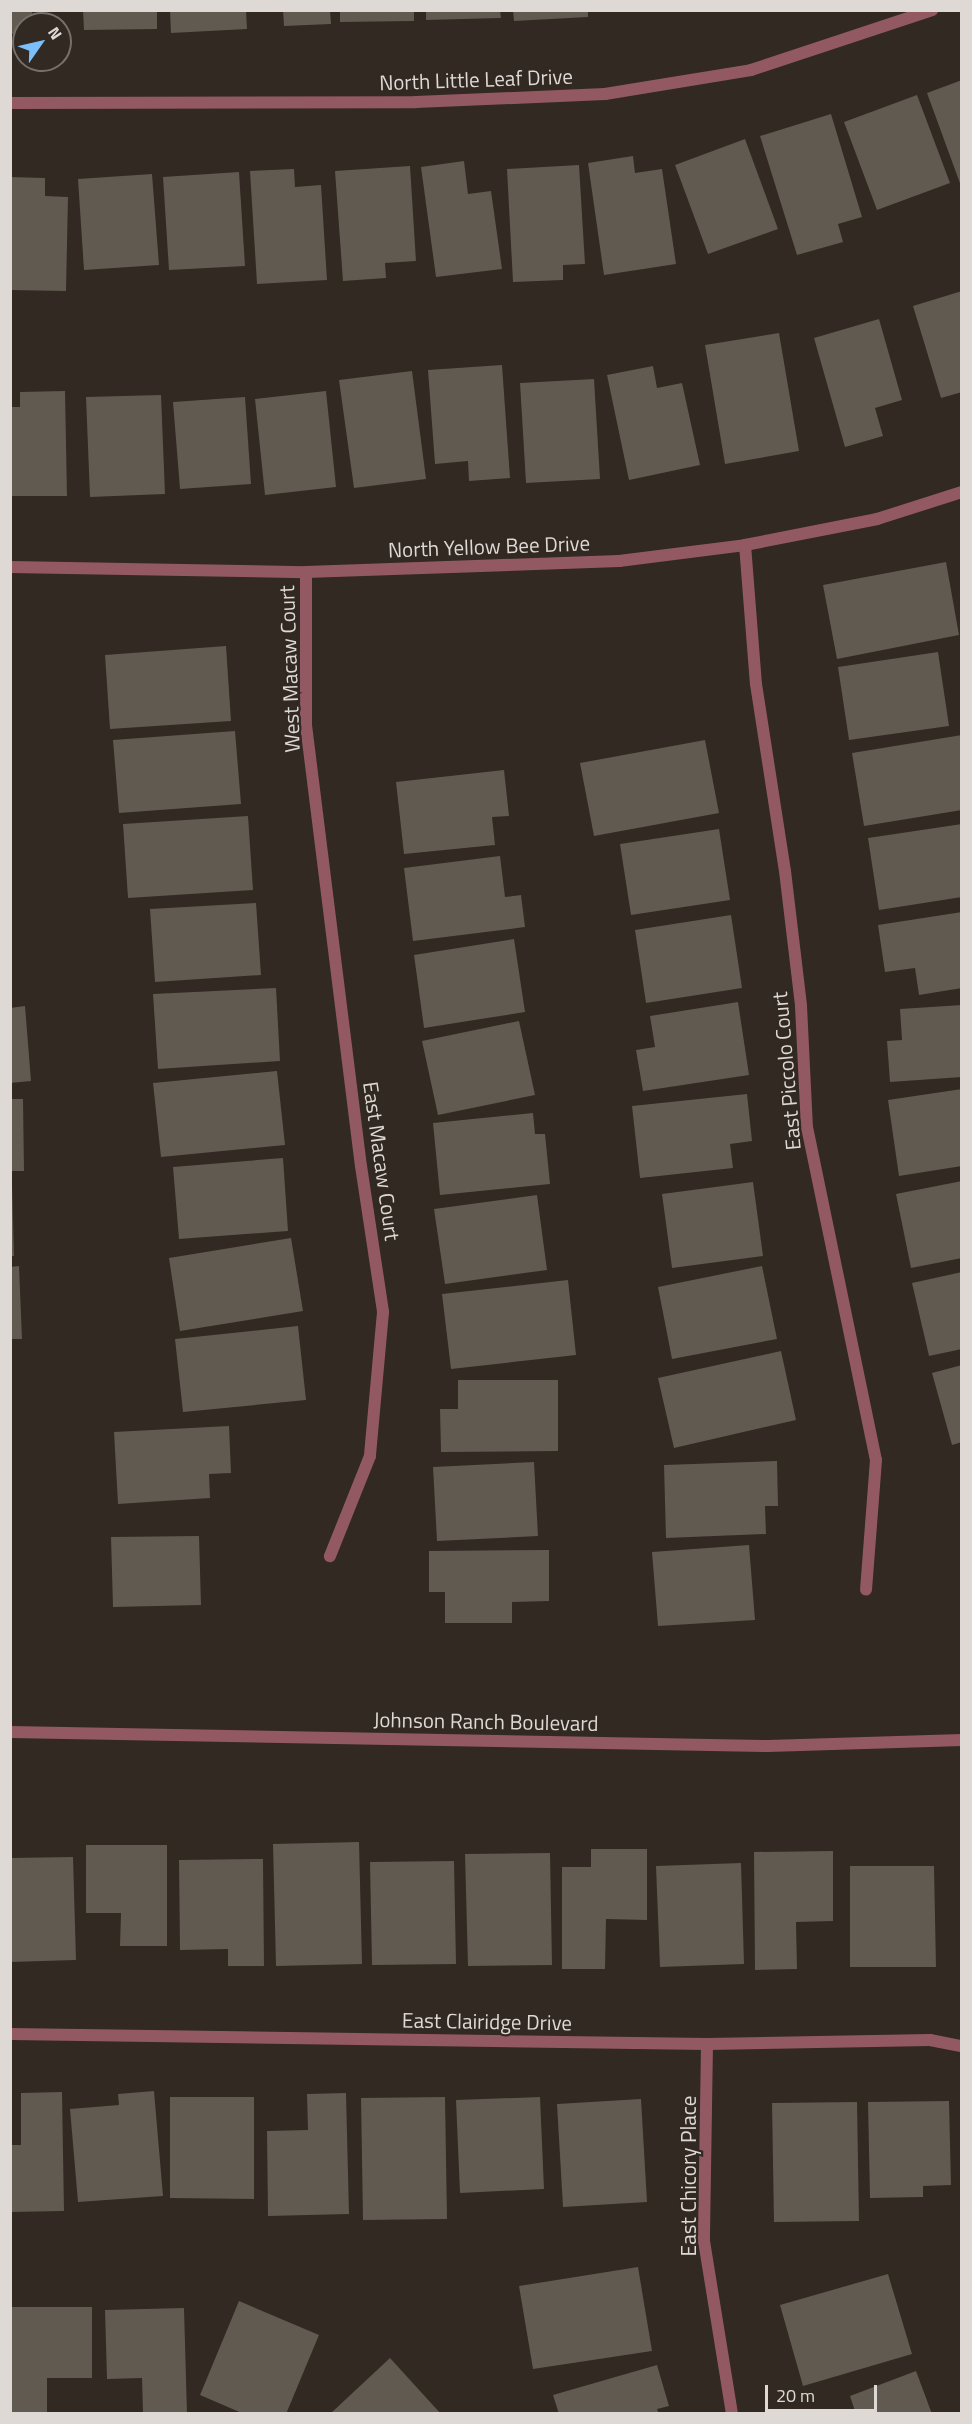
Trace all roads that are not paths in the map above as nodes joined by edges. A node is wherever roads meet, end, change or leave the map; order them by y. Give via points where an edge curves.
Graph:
1 (932, 10) edge
2 (10, 103) edge
3 (962, 492) edge
4 (745, 545) junction
5 (10, 567) edge
6 (306, 572) junction
7 (312, 765) joint
8 (330, 1556) dead end
9 (866, 1590) dead end
10 (10, 1732) edge
11 (962, 1740) edge
12 (10, 2034) edge
13 (707, 2044) junction
14 (962, 2046) edge
15 (732, 2414) edge

1 - 2 street, North Little Leaf Drive via 752,70 605,94 358,103
3 - 4 street, North Yellow Bee Drive via 877,519
4 - 6 street, North Yellow Bee Drive via 619,561
4 - 9 street, East Piccolo Court via 756,684 801,1006 807,1127 876,1460
5 - 6 street, North Yellow Bee Drive
6 - 7 street, West Macaw Court via 306,725
7 - 8 street, East Macaw Court via 361,1166 383,1312 370,1456
10 - 11 street, Johnson Ranch Boulevard via 768,1746
12 - 13 street, East Clairidge Drive
13 - 14 street, East Clairidge Drive via 930,2040
13 - 15 street, East Chicory Place via 704,2241

